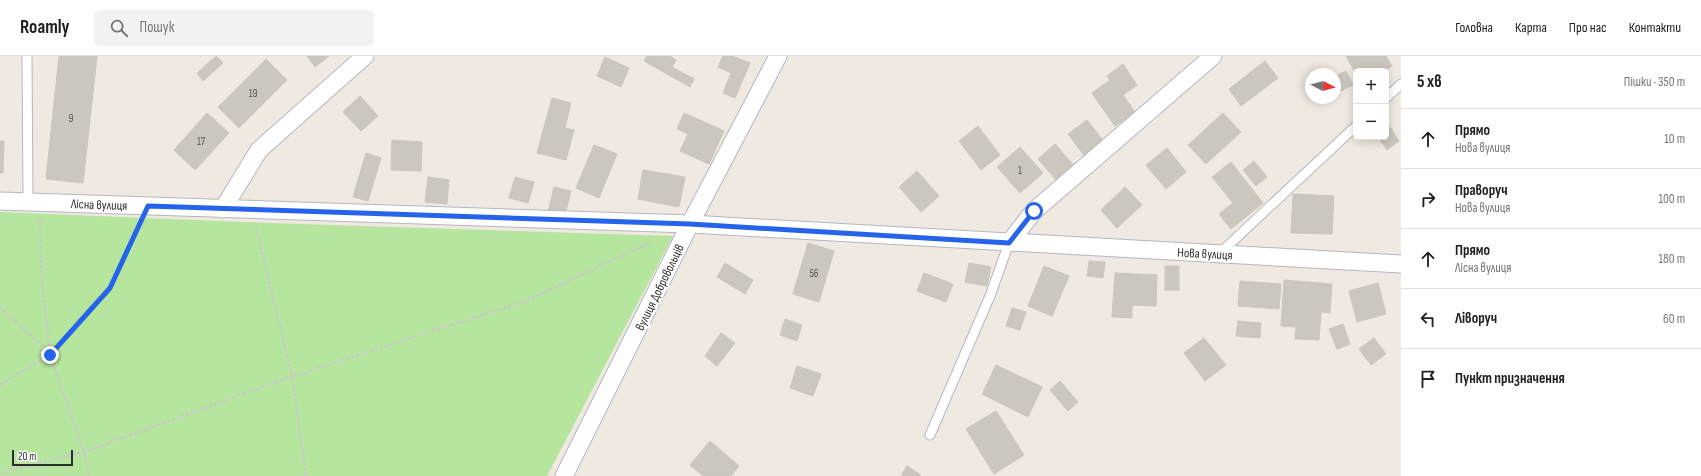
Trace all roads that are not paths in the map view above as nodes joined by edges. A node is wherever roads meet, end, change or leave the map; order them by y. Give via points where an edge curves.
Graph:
1 (27, 56) edge
2 (365, 56) edge
3 (778, 56) edge
4 (1213, 56) edge
5 (1401, 84) edge
6 (1389, 95) edge
7 (1353, 129) edge
8 (0, 201) edge
9 (36, 202) junction
10 (223, 209) junction
11 (690, 224) junction
12 (1009, 243) junction
13 (1220, 253) junction
14 (1401, 264) edge
15 (930, 435) dead end
16 (564, 476) edge

1 - 9 lane
2 - 10 street via 259,150
3 - 11 street, вулиця Добровольців
4 - 12 street via 1034,211
5 - 6 lane
7 - 13 lane
8 - 9 street, Лісна вулиця
9 - 10 street, Лісна вулиця
10 - 11 street, Лісна вулиця
11 - 12 street, Нова вулиця
11 - 16 street, вулиця Добровольців
12 - 13 street, Нова вулиця
12 - 15 lane via 990,296
13 - 14 street, Нова вулиця

